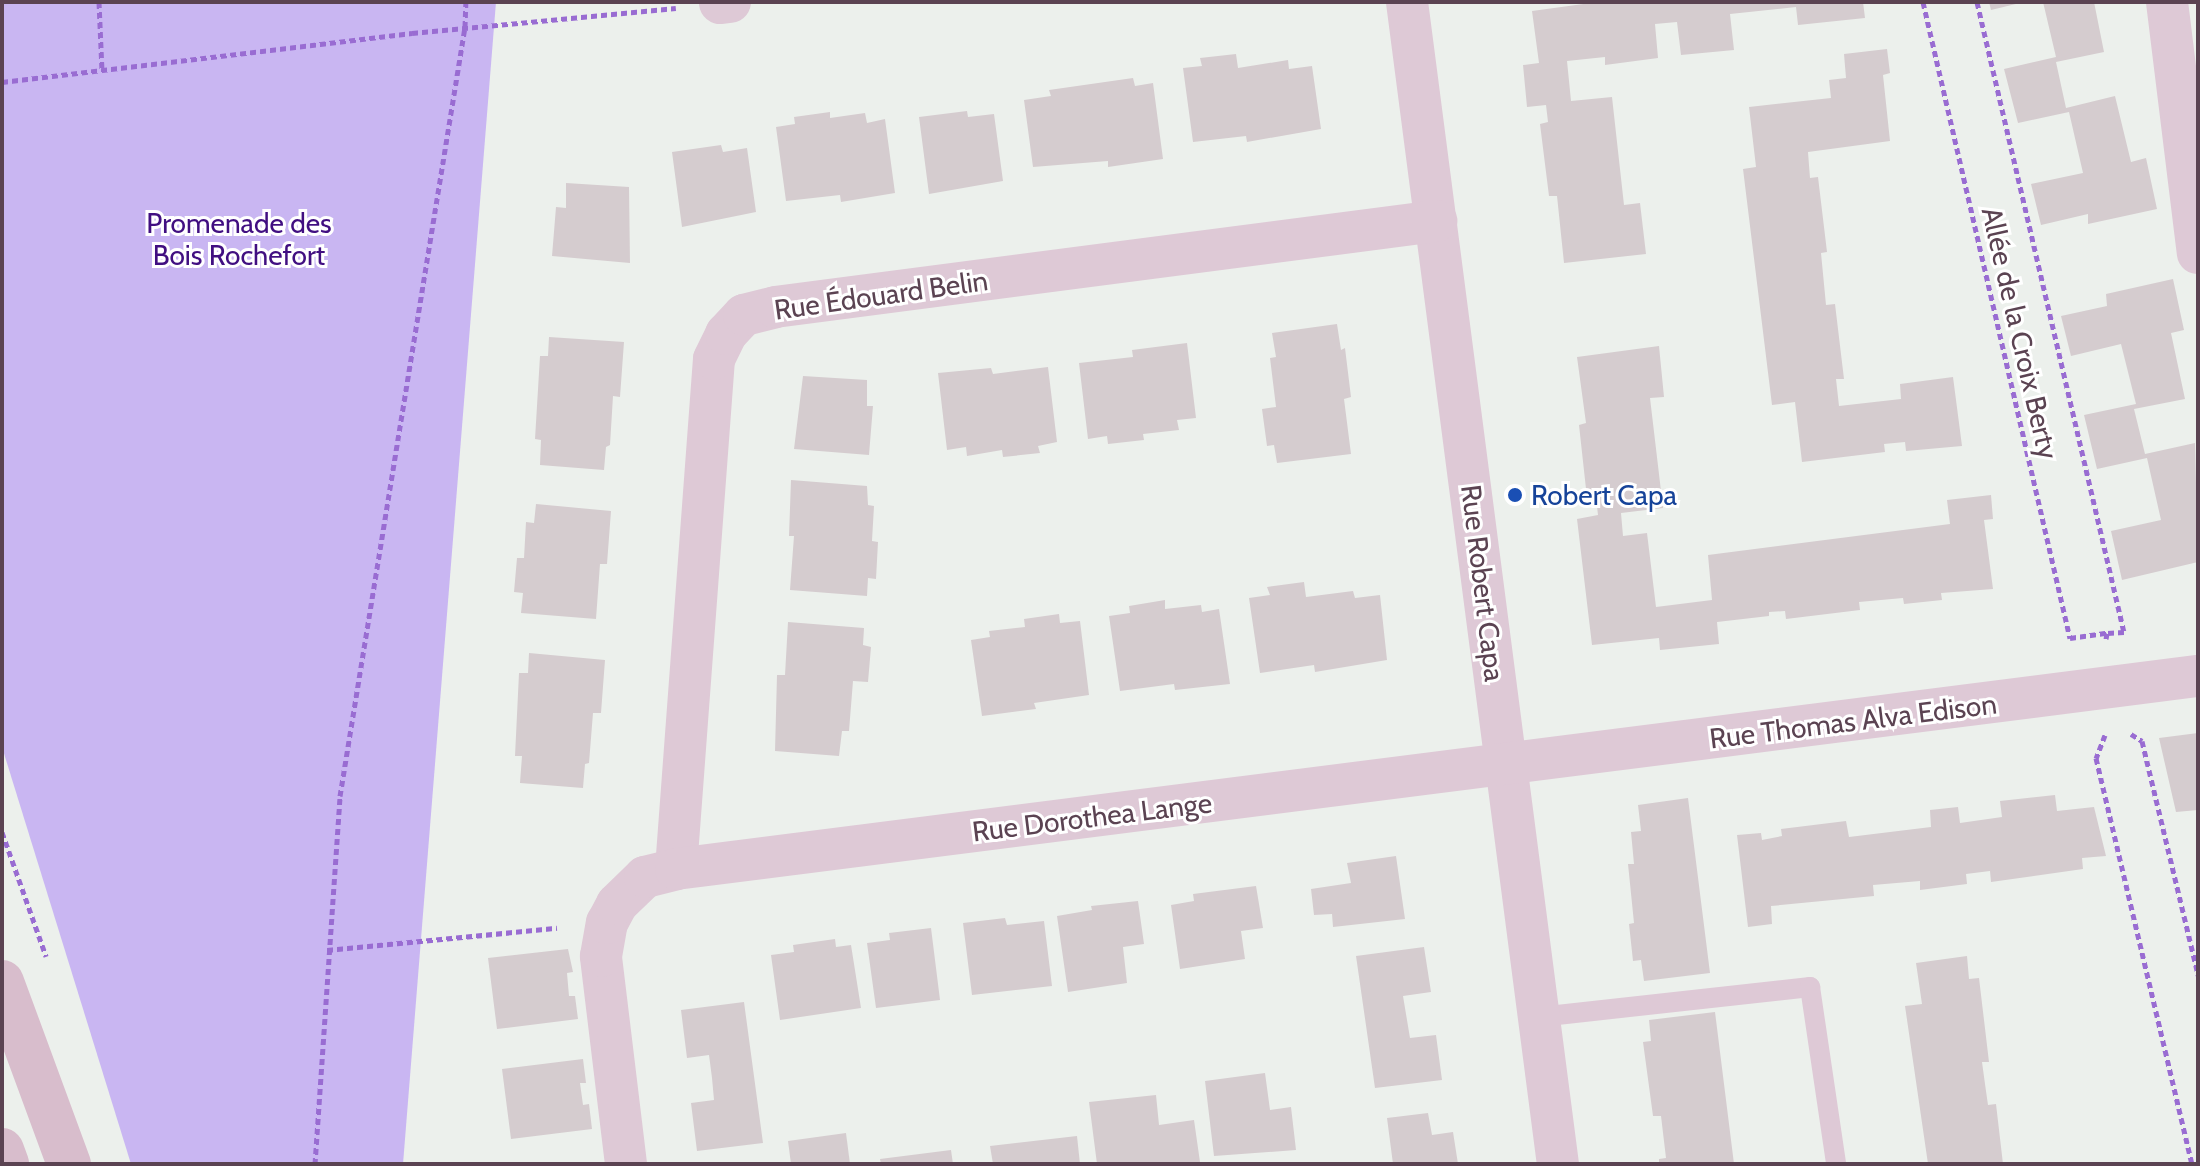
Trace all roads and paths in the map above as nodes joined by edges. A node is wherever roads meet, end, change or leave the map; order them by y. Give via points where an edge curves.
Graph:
1 (99, 2) edge
2 (466, 2) edge
3 (1407, 2) edge
4 (1923, 2) edge
5 (1977, 2) edge
6 (2167, 2) edge
7 (725, 3) edge
8 (465, 27) junction
9 (102, 70) junction
10 (2, 82) edge
11 (1436, 221) junction
12 (2198, 253) edge
13 (2107, 633) junction
14 (2198, 676) edge
15 (2107, 704) junction
16 (1507, 764) junction
17 (676, 869) junction
18 (607, 923) junction
19 (327, 950) junction
20 (2198, 975) edge
21 (2, 982) edge
22 (1539, 1017) junction
23 (2, 1150) edge
24 (7, 1164) edge
25 (69, 1164) edge
26 (315, 1164) edge
27 (626, 1164) edge
28 (1558, 1164) edge
29 (1836, 1164) edge
30 (2192, 1164) edge

1 - 9 path
2 - 8 path
3 - 11 street, Rue Robert Capa
4 - 13 path, Allée de la Croix Berty via 2070,638
5 - 13 path, Allée de la Croix Berty via 2124,632
6 - 12 street
7 - 8 path
8 - 9 path
8 - 19 path via 340,796
9 - 10 path
11 - 16 street, Rue Robert Capa
11 - 17 street, Rue Édouard Belin via 744,315 726,334 714,359
13 - 15 path, Allée de la Croix Berty
14 - 15 street, Rue Thomas Alva Edison
15 - 16 street, Rue Thomas Alva Edison
15 - 20 path via 2142,741
15 - 30 path, Allée de la Croix Berty via 2096,758
16 - 17 street, Rue Dorothea Lange
16 - 22 street, Rue Robert Capa
17 - 18 street, Rue Dorothea Lange via 645,877 617,904
18 - 19 path
18 - 27 street via 602,966
19 - 26 path
21 - 25 street
22 - 28 street, Rue Robert Capa
22 - 29 lane via 1810,987
23 - 24 street

